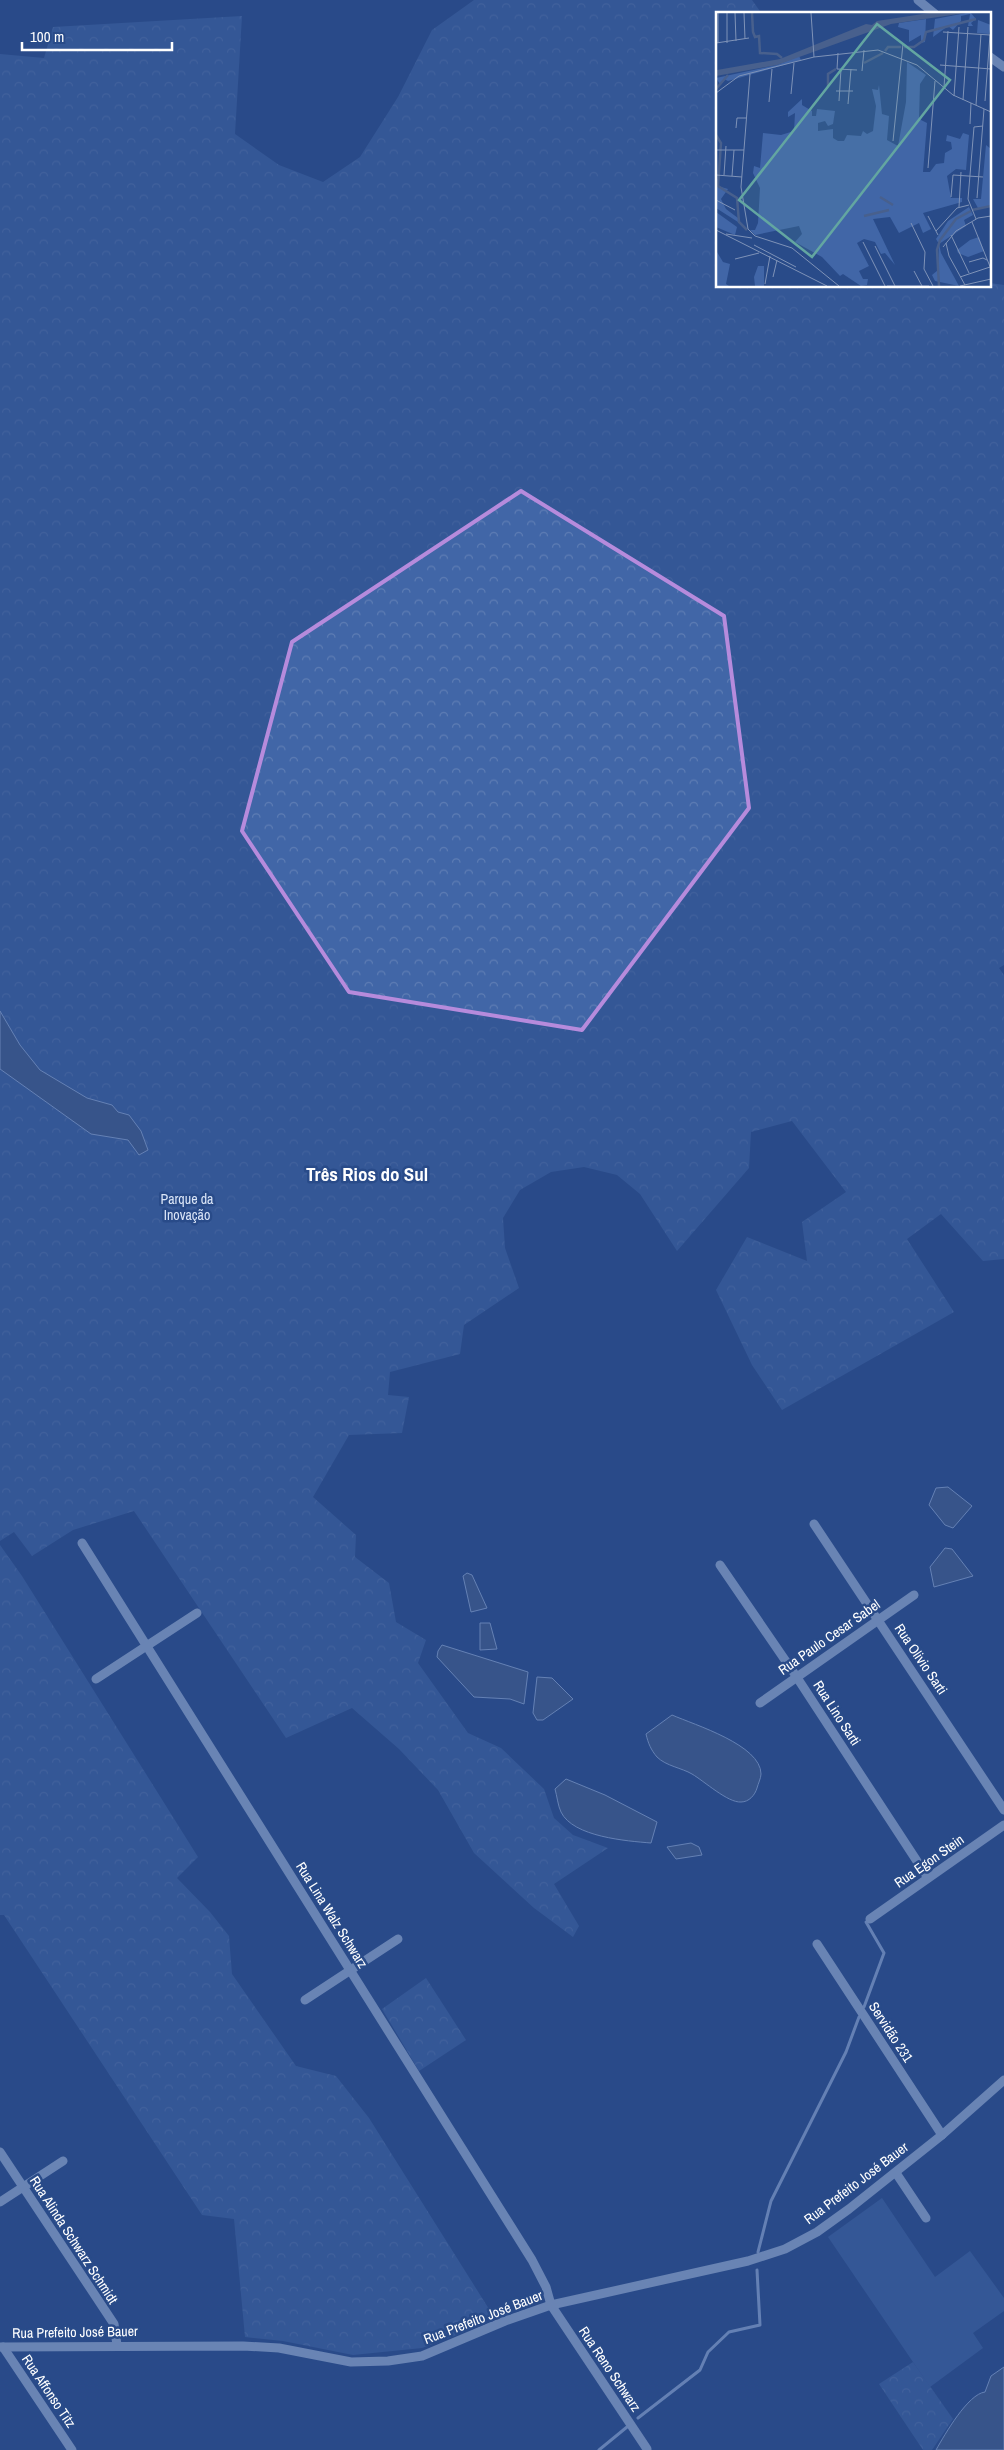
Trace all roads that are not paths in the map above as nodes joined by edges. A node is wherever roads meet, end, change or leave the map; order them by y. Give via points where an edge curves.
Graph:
1 (918, 0) edge
2 (933, 12) edge
3 (992, 58) edge
4 (1004, 67) edge
5 (814, 1524) dead end
6 (82, 1543) dead end
7 (720, 1565) dead end
8 (914, 1595) dead end
9 (197, 1613) dead end
10 (877, 1619) junction
11 (147, 1645) junction
12 (796, 1676) junction
13 (96, 1679) dead end
14 (760, 1703) dead end
15 (1004, 1810) edge
16 (1004, 1825) edge
17 (928, 1878) junction
18 (870, 1919) dead end
19 (398, 1939) dead end
20 (817, 1944) dead end
21 (351, 1970) junction
22 (305, 2000) dead end
23 (1004, 2080) edge
24 (942, 2135) junction
25 (0, 2152) edge
26 (63, 2161) dead end
27 (896, 2173) junction
28 (23, 2187) junction
29 (0, 2202) edge
30 (926, 2218) dead end
31 (551, 2305) junction
32 (117, 2345) junction
33 (2, 2347) edge
34 (647, 2449) edge
35 (72, 2450) edge

1 - 2 street
3 - 4 street
5 - 10 street, Rua Olivio Sarti
6 - 11 street, Rua Lina Walz Schwarz
7 - 12 street, Rua Lino Sarti
8 - 10 street, Rua Paulo Cesar Sabel
9 - 11 street
10 - 12 street, Rua Paulo Cesar Sabel
10 - 15 street, Rua Olivio Sarti
11 - 13 street
11 - 21 street, Rua Lina Walz Schwarz
12 - 14 street, Rua Paulo Cesar Sabel
12 - 17 street, Rua Lino Sarti
16 - 17 street, Rua Egon Stein
17 - 18 street, Rua Egon Stein
19 - 21 street
20 - 24 street, Servidão 231
21 - 22 street
21 - 31 street, Rua Lina Walz Schwarz via 532,2260
23 - 24 street, Rua Prefeito José Bauer
24 - 27 street, Rua Prefeito José Bauer
25 - 28 street, Rua Alinda Schwarz Schmidt
26 - 28 street
27 - 30 street
27 - 31 street, Rua Prefeito José Bauer via 817,2232 785,2249 748,2261
28 - 29 street
28 - 32 street, Rua Alinda Schwarz Schmidt via 114,2324
31 - 32 street, Rua Prefeito José Bauer via 422,2356 388,2362 351,2362 279,2348
31 - 34 street, Rua Reno Schwarz
32 - 33 street, Rua Prefeito José Bauer
33 - 35 street, Rua Affonso Titz

